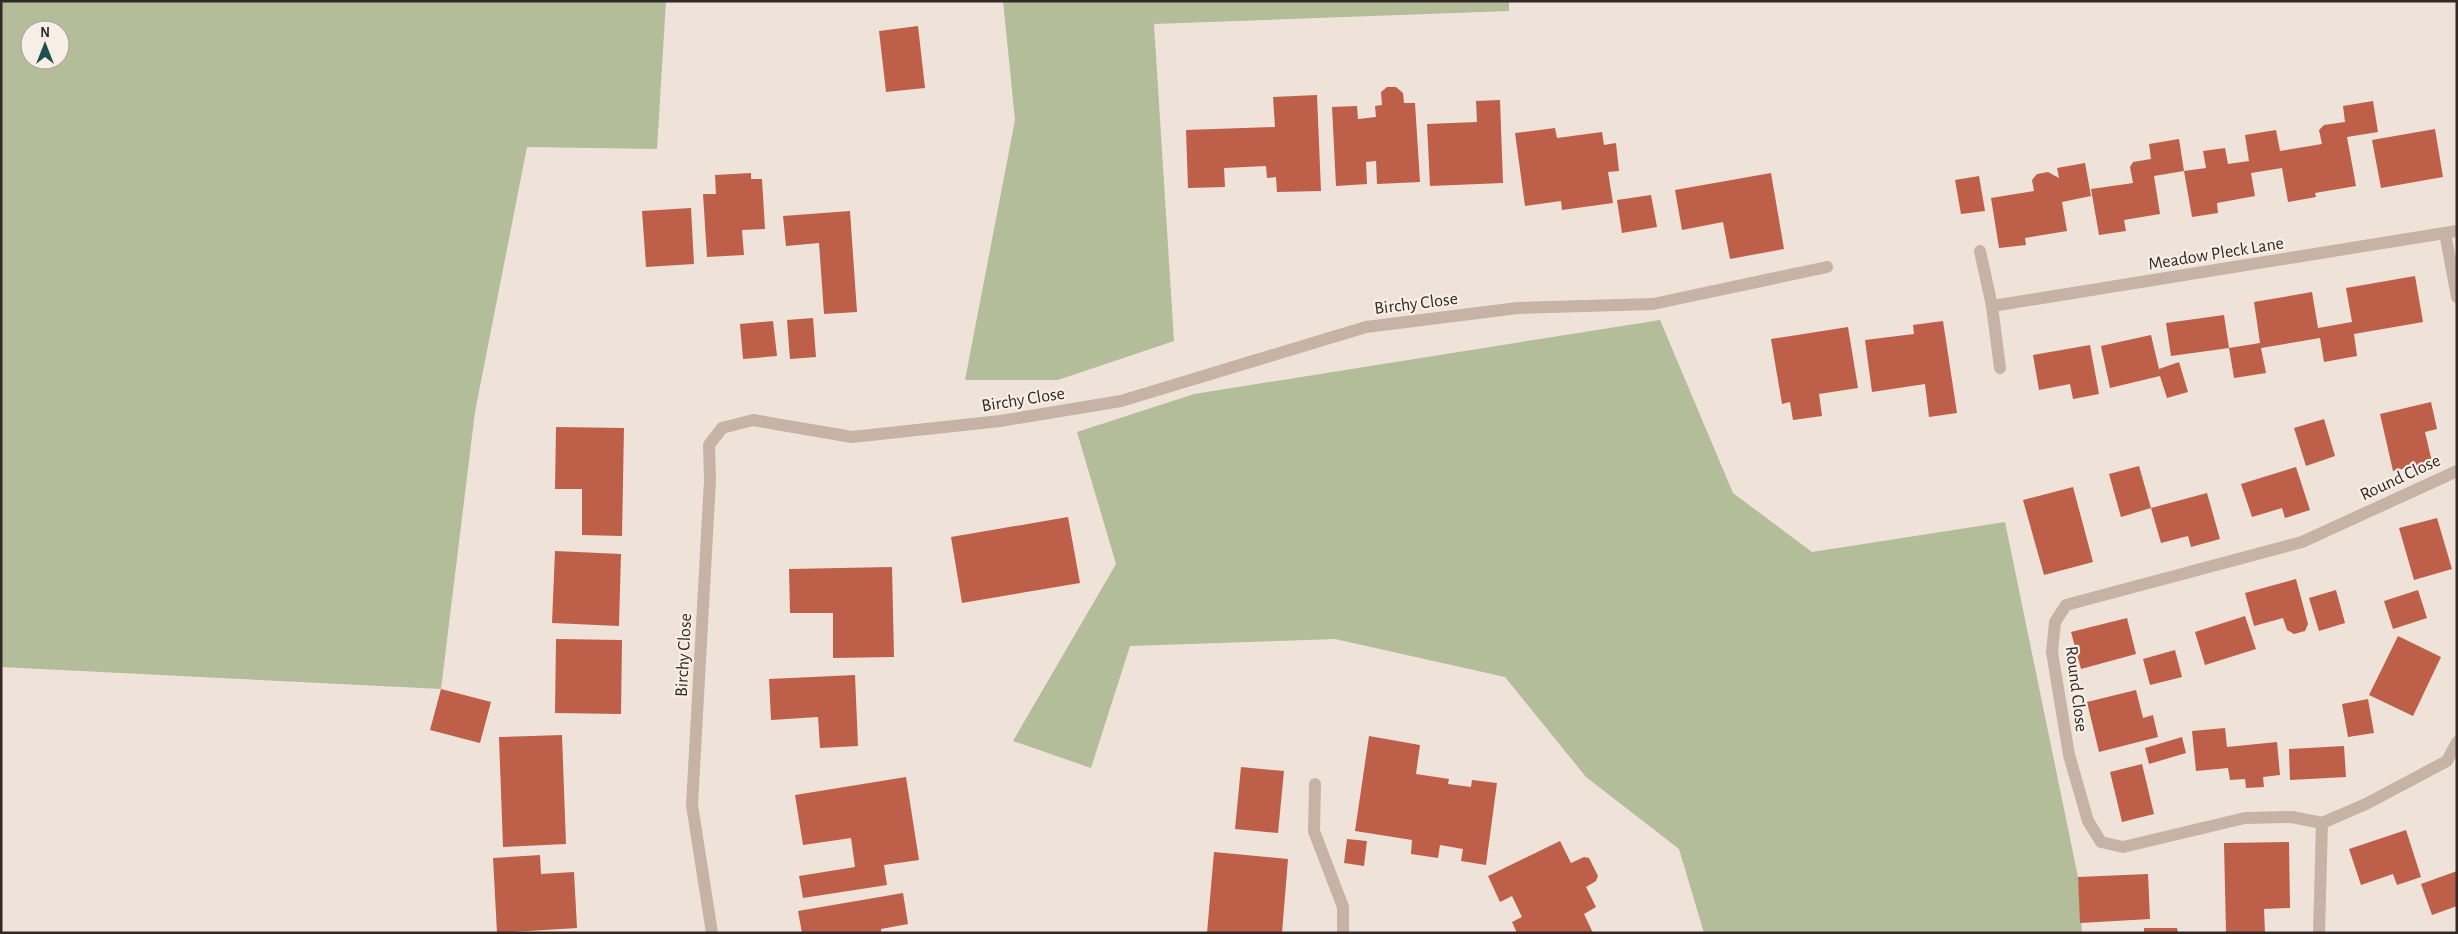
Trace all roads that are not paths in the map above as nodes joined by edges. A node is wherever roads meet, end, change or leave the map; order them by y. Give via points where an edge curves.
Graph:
1 (2451, 232) edge
2 (1980, 251) dead end
3 (1827, 267) dead end
4 (2457, 298) edge
5 (1992, 306) junction
6 (2000, 368) dead end
7 (2457, 471) edge
8 (2457, 742) edge
9 (1315, 784) dead end
10 (2322, 823) junction
11 (712, 933) edge
12 (1342, 933) edge
13 (2319, 933) edge

1 - 4 street, Meadow Pleck Lane
1 - 5 street, Meadow Pleck Lane
2 - 5 street
3 - 11 street, Birchy Close via 1653,304 1518,308 1366,327 1121,401 1000,421 852,437 752,420 722,428 709,445 710,480 692,805
5 - 6 street
7 - 10 street, Round Close via 2302,542 2066,606 2055,622 2052,652 2069,755 2088,821 2101,842 2123,847 2245,818 2292,817
8 - 10 street via 2447,761 2366,804
9 - 12 street via 1314,831 1342,908
10 - 13 street

